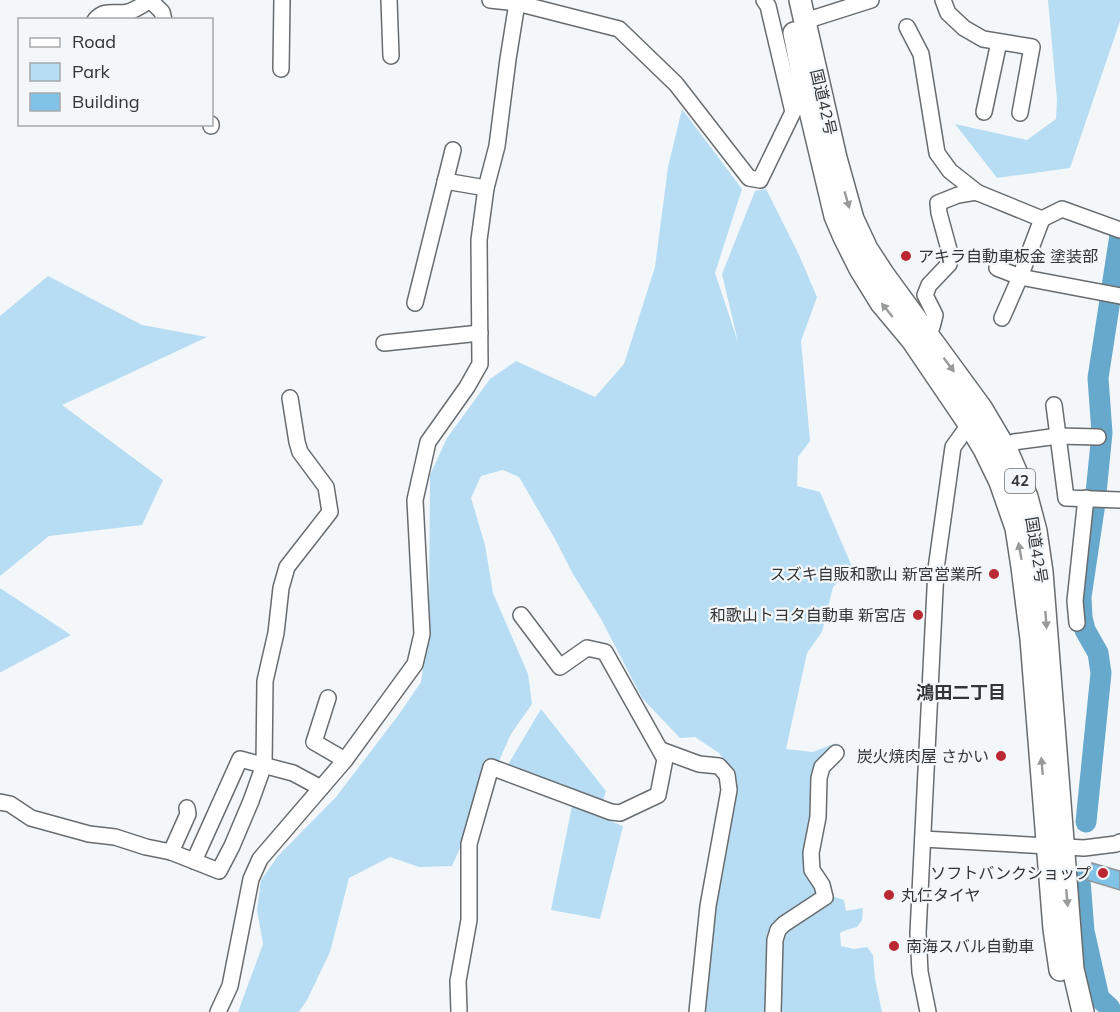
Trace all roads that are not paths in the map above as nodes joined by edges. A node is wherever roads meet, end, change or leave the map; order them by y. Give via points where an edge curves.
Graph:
1 (150, 0) edge
2 (282, 0) edge
3 (389, 0) edge
4 (490, 0) edge
5 (764, 0) edge
6 (785, 0) edge
7 (800, 0) edge
8 (871, 0) edge
9 (943, 0) edge
10 (517, 3) junction
11 (96, 18) edge
12 (164, 18) edge
13 (806, 21) junction
14 (908, 27) dead end
15 (999, 42) junction
16 (391, 56) dead end
17 (281, 69) dead end
18 (984, 112) dead end
19 (1020, 113) dead end
20 (453, 150) dead end
21 (445, 182) junction
22 (486, 189) junction
23 (978, 193) junction
24 (1042, 219) junction
25 (1120, 230) edge
26 (997, 268) dead end
27 (1020, 277) junction
28 (1114, 295) edge
29 (415, 303) dead end
30 (1002, 318) dead end
31 (480, 333) junction
32 (918, 336) junction
33 (384, 342) dead end
34 (290, 398) dead end
35 (1054, 405) dead end
36 (976, 417) junction
37 (1058, 436) junction
38 (1098, 437) dead end
39 (1014, 442) dead end
40 (1086, 498) junction
41 (1120, 500) edge
42 (520, 615) dead end
43 (1077, 623) dead end
44 (328, 698) dead end
45 (661, 750) junction
46 (836, 753) dead end
47 (345, 760) junction
48 (264, 765) junction
49 (321, 788) junction
50 (0, 802) edge
51 (187, 808) dead end
52 (923, 839) junction
53 (1120, 842) edge
54 (1056, 845) junction
55 (171, 852) junction
56 (194, 861) junction
57 (218, 1012) edge
58 (459, 1012) edge
59 (697, 1012) edge
60 (773, 1012) edge
61 (928, 1012) edge
62 (1068, 1012) edge
63 (1083, 1012) edge

1 - 11 street via 127,12 104,13
1 - 12 street
2 - 17 street
3 - 16 street
4 - 10 street
5 - 10 street via 793,112 760,180 749,178 676,84 619,29
32 -> 6 highway, 国道42号 / 42 via 881,303 844,237
7 - 13 highway, 国道42号 / 42
8 - 13 street
9 - 15 street via 948,12 964,28 983,39
10 - 22 street via 497,146
13 -> 32 highway, 国道42号 / 42 via 853,219
14 - 23 street via 921,54 937,153 950,171
15 - 18 street
15 - 19 street via 1032,47
20 - 21 street
21 - 22 street
21 - 29 street
22 - 31 street via 479,240
23 - 24 street
23 - 32 street via 938,203 951,257 929,285 925,295 935,315 932,327
24 - 25 street via 1062,209
24 - 27 street
26 - 27 street
27 - 28 street
27 - 30 street
31 - 33 street
31 - 47 street via 480,364 428,442 415,500 422,634 415,664
32 - 36 highway, 国道42号 / 42
34 - 48 street via 300,452 326,488 330,512 287,567 281,588 265,681
35 - 37 street
36 - 52 street via 953,447 936,569
36 - 54 highway, 国道42号 / 42 via 1008,453 1027,497 1036,531 1046,611
37 - 38 street
37 - 39 street
37 - 40 street via 1066,498
40 - 41 street
40 - 43 street via 1075,601
42 - 45 street via 560,667 587,648 604,652
44 - 47 street via 314,742
45 - 58 street via 665,759 658,795 620,813 491,767 470,844 469,920 458,981
45 - 59 street via 699,764 719,766 727,775 729,790 708,906
46 - 60 street via 822,767 819,778 812,853 812,870 825,897 778,930
47 - 49 street
48 - 49 street via 292,773
48 - 56 street via 240,759
48 - 56 street via 252,801 219,871
49 - 57 street via 260,859 251,879 230,986
50 - 55 street via 31,818
51 - 55 street
52 - 54 street
52 - 61 street via 918,933
53 - 54 street via 1084,848
54 - 62 highway, 国道42号 / 42 via 1054,929
54 -> 63 highway, 国道42号 / 42 via 1073,969
55 - 56 street

